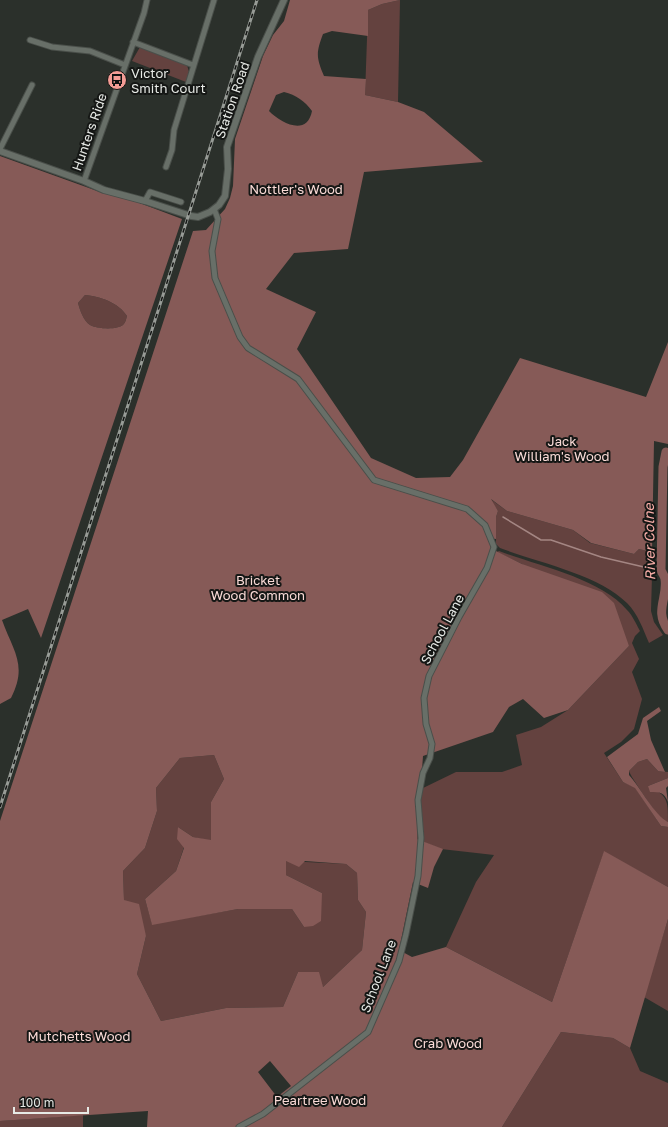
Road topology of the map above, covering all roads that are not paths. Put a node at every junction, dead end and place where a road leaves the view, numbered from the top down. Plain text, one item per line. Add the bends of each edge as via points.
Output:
1 (146, 0) edge
2 (214, 0) edge
3 (284, 0) edge
4 (30, 40) dead end
5 (133, 42) junction
6 (125, 65) junction
7 (193, 65) junction
8 (32, 85) dead end
9 (0, 150) edge
10 (166, 167) dead end
11 (84, 181) junction
12 (145, 201) junction
13 (181, 202) dead end
14 (214, 209) junction
15 (239, 1127) edge

1 - 5 street, Hunters Ride
2 - 7 street
3 - 14 street, Station Road via 258,57 236,119 227,147 225,196
4 - 6 street via 52,47 90,51
5 - 6 street, Hunters Ride
5 - 7 street
6 - 11 street, Hunters Ride
7 - 10 street via 172,136 172,150
8 - 9 street
9 - 11 street
11 - 12 street via 104,190
12 - 13 street via 150,192
12 - 14 street via 195,217 203,216
14 - 15 street, School Lane via 218,219 212,251 215,278 240,337 248,348 298,379 374,480 467,509 485,524 494,547 487,568 429,676 424,698 426,724 432,744 418,800 421,838 418,876 399,960 368,1032 263,1114

